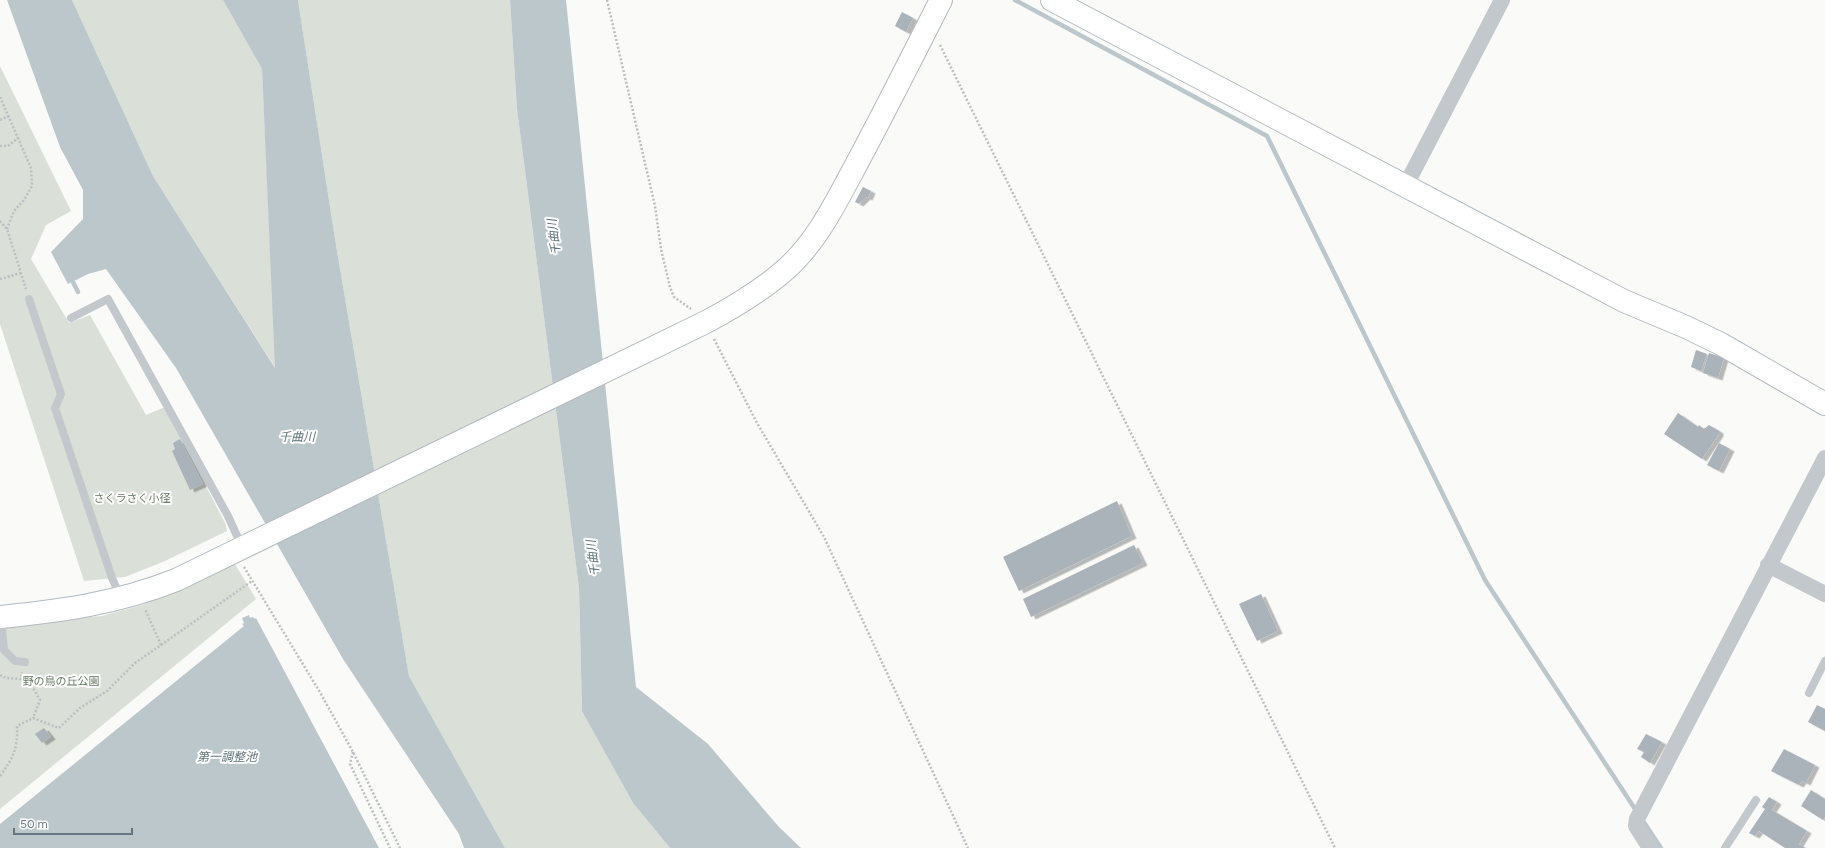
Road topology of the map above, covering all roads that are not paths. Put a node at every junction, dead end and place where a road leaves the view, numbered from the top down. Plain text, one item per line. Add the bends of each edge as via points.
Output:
1 (941, 0) edge
2 (1052, 0) edge
3 (1502, 0) edge
4 (1406, 185) junction
5 (30, 299) road end
6 (71, 318) dead end
7 (1825, 404) edge
8 (1825, 458) edge
9 (243, 548) junction
10 (1768, 565) junction
11 (1825, 594) edge
12 (122, 599) junction
13 (0, 617) edge
14 (1825, 661) edge
15 (25, 662) dead end
16 (1809, 693) dead end
17 (1756, 800) dead end
18 (1650, 848) edge
19 (1725, 848) edge

1 - 9 street via 828,217 814,238 785,270 765,286 697,325
2 - 4 street
3 - 4 street
4 - 7 street via 1624,301 1720,344
5 - 12 lane via 61,394 55,408 112,578
6 - 9 lane via 108,299 228,516
8 - 10 street
9 - 12 street via 176,580
10 - 11 street
10 - 18 street via 1639,815 1636,826
12 - 13 street
13 - 15 lane via 4,650 15,661
14 - 16 lane
17 - 19 lane

